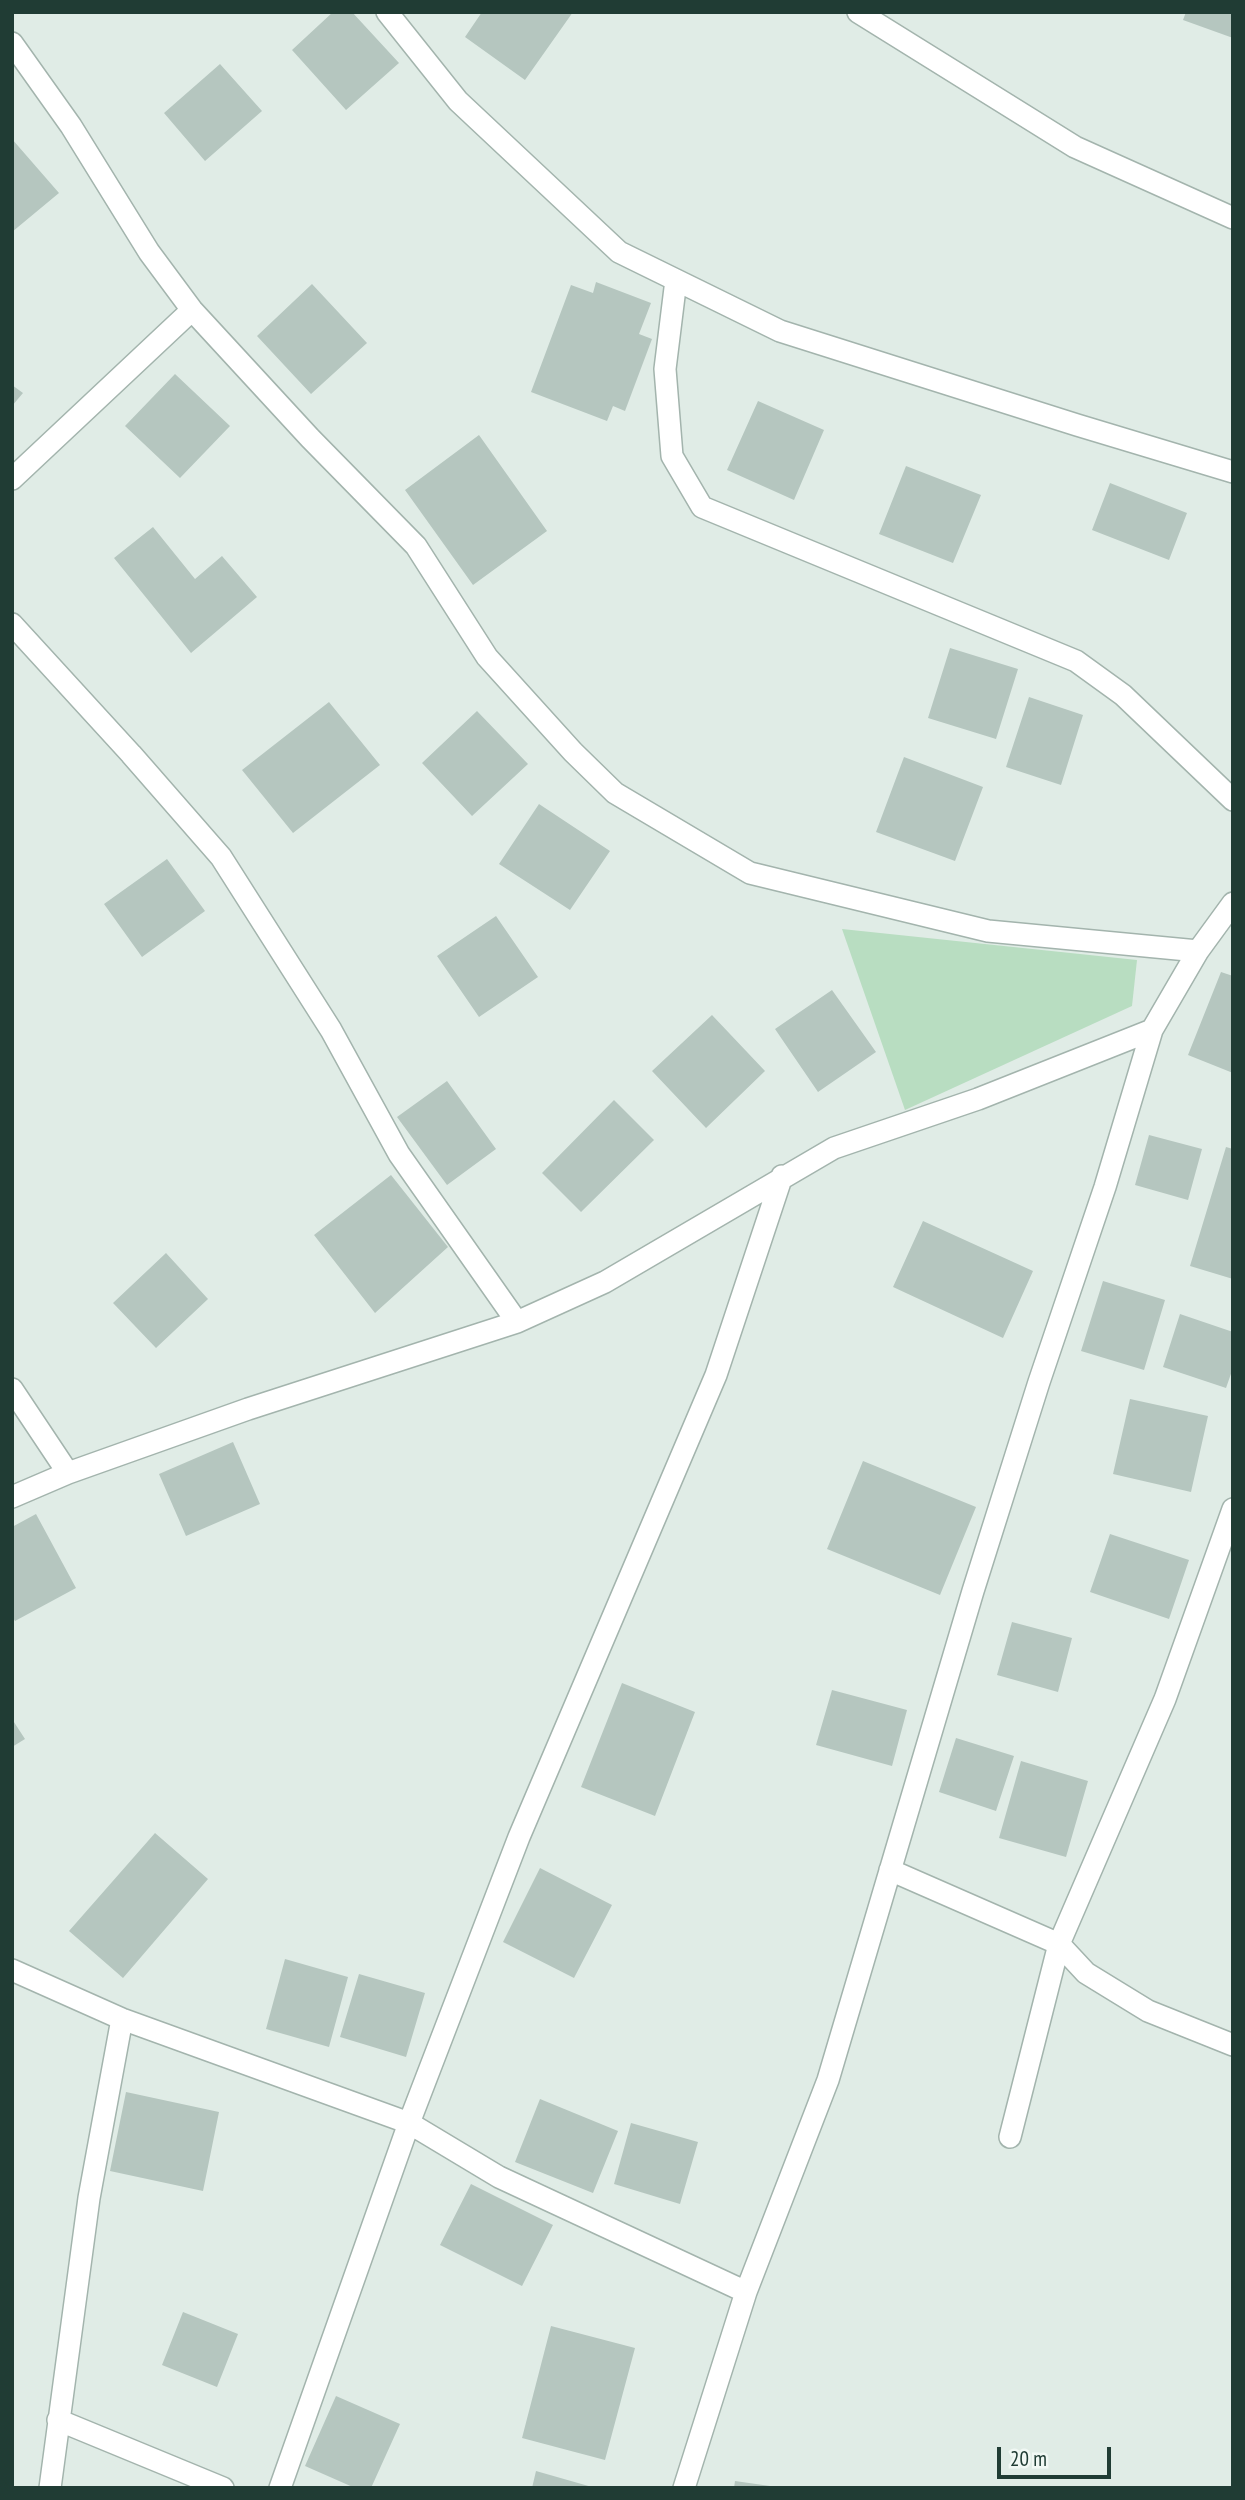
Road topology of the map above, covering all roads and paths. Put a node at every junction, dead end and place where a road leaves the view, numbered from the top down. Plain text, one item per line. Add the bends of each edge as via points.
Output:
1 (387, 12) edge
2 (858, 12) edge
3 (12, 43) edge
4 (1233, 218) edge
5 (677, 280) junction
6 (192, 310) junction
7 (1233, 472) edge
8 (12, 479) edge
9 (12, 624) edge
10 (1233, 800) edge
11 (1233, 903) edge
12 (1198, 951) junction
13 (1153, 1030) junction
14 (782, 1176) junction
15 (517, 1322) junction
16 (12, 1389) edge
17 (68, 1472) junction
18 (12, 1497) edge
19 (1233, 1509) edge
20 (890, 1870) junction
21 (1059, 1944) junction
22 (12, 1970) edge
23 (122, 2020) junction
24 (1233, 2045) edge
25 (409, 2123) junction
26 (1010, 2137) dead end
27 (746, 2291) junction
28 (58, 2420) junction
29 (50, 2488) edge
30 (223, 2488) edge
31 (280, 2488) edge
32 (684, 2488) edge

1 - 5 street via 458,101 619,252
2 - 4 street via 1075,147
3 - 6 street
5 - 7 street via 780,331
5 - 10 street via 665,369 672,456 702,507 1076,661 1123,695
6 - 8 street
6 - 12 street via 416,546 487,657 615,793 750,873 988,931
9 - 15 street via 221,857 331,1030 399,1154
11 - 12 street
12 - 13 street
13 - 14 street via 978,1099 834,1148
13 - 20 street via 977,1578
14 - 15 street via 604,1282
14 - 25 street via 716,1375 519,1837
15 - 17 street
16 - 17 street
17 - 18 street
19 - 21 street via 1165,1699
20 - 21 street
20 - 27 street via 828,2080
21 - 24 street via 1086,1973 1148,2011
21 - 26 street
22 - 23 street
23 - 25 street
23 - 28 street via 89,2198
25 - 27 street via 499,2177
25 - 31 street
27 - 32 street
28 - 29 street
28 - 30 street

